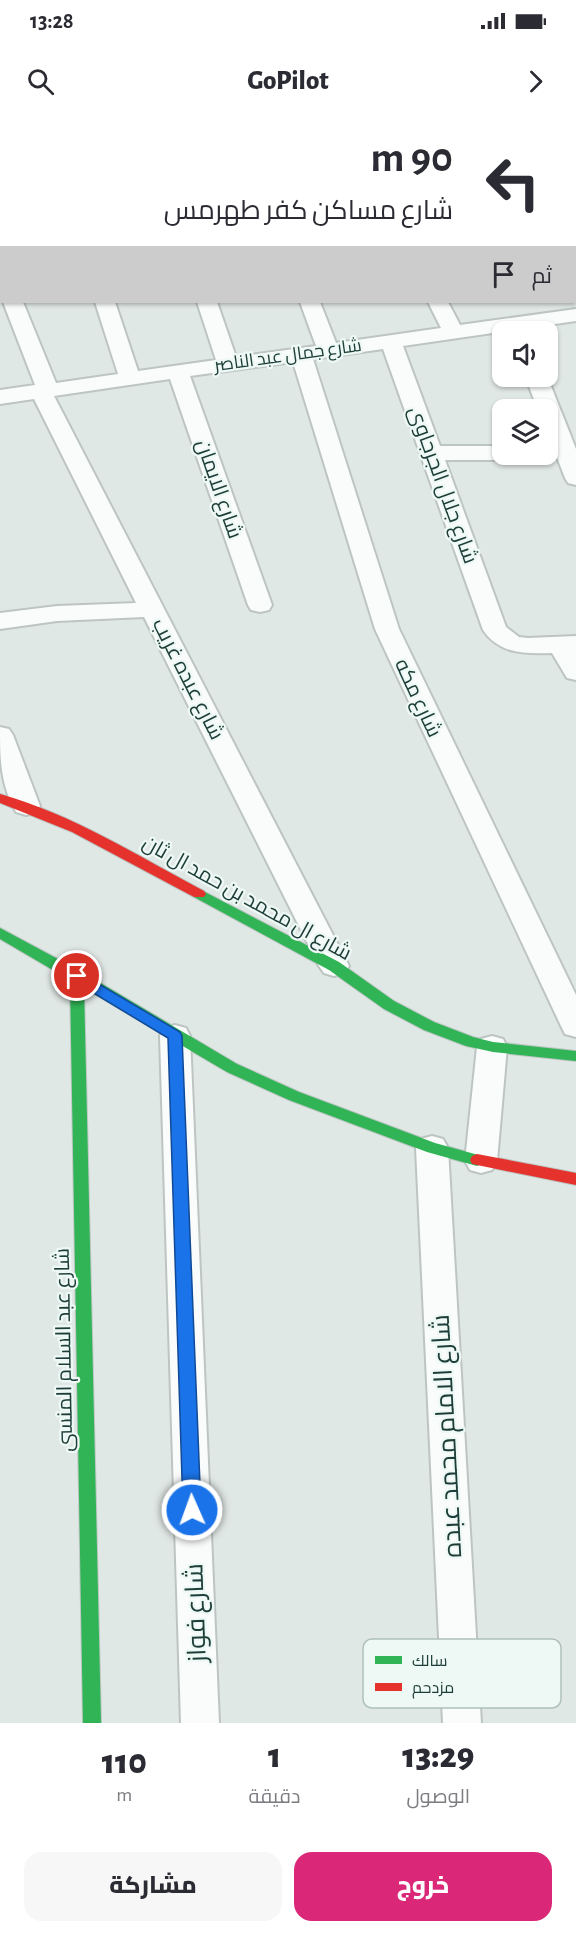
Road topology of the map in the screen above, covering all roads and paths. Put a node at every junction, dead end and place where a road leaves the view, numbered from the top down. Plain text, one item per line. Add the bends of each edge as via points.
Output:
1 (13, 303) edge
2 (105, 303) edge
3 (207, 303) edge
4 (310, 303) edge
5 (438, 303) edge
6 (566, 311) edge
7 (537, 321) edge
8 (492, 330) edge
9 (453, 332) junction
10 (391, 341) junction
11 (328, 350) junction
12 (302, 354) junction
13 (228, 364) junction
14 (178, 372) junction
15 (130, 378) junction
16 (540, 387) edge
17 (44, 391) junction
18 (0, 397) edge
19 (432, 453) junction
20 (492, 453) edge
21 (564, 453) edge
22 (576, 478) edge
23 (260, 605) dead end
24 (153, 610) junction
25 (0, 621) edge
26 (568, 645) edge
27 (576, 672) edge
28 (0, 735) edge
29 (0, 798) edge
30 (26, 806) junction
31 (0, 933) edge
32 (334, 966) junction
33 (77, 976) junction
34 (576, 1026) edge
35 (175, 1036) junction
36 (492, 1047) junction
37 (576, 1056) edge
38 (432, 1148) junction
39 (481, 1161) junction
40 (576, 1179) edge
41 (458, 1639) edge
42 (461, 1708) edge
43 (92, 1723) edge
44 (200, 1723) edge
45 (462, 1723) edge

1 - 17 street, شارع عبده غريب
2 - 15 street
3 - 13 street
4 - 11 street
5 - 9 street
6 - 7 street, شارع جمال عبد الناصر
8 - 9 street, شارع جمال عبد الناصر
9 - 10 street, شارع جمال عبد الناصر
10 - 11 street, شارع جمال عبد الناصر
10 - 19 street, شارع جلال الجرجاوى
11 - 12 street, شارع جمال عبد الناصر
12 - 13 street, شارع جمال عبد الناصر
12 - 34 street, شارع مكه via 387,629
13 - 14 street, شارع جمال عبد الناصر
14 - 15 street, شارع جمال عبد الناصر
14 - 23 street, شارع الايمان
15 - 17 street, شارع جمال عبد الناصر
16 - 21 street
17 - 18 street, شارع جمال عبد الناصر
17 - 24 street, شارع عبده غريب
19 - 20 street
19 - 26 street, شارع جلال الجرجاوى via 495,630 511,643
21 - 22 street
24 - 25 street via 89,610
24 - 32 street, شارع عبده غريب
26 - 27 street
28 - 30 street
29 - 30 street, شارع ال محمد بن حمد ال ثان
30 - 32 street, شارع ال محمد بن حمد ال ثان
31 - 33 street
32 - 36 street, شارع ال محمد بن حمد ال ثان via 374,996 435,1028
33 - 35 street
33 - 43 street, شارع عبد السلام المنسى
35 - 38 street via 294,1096
35 - 44 street, شارع فواز
36 - 37 street, شارع ال محمد بن حمد ال ثان
36 - 39 street
38 - 39 street
38 - 41 street, شارع الامام محمد عبده
39 - 40 street
42 - 45 street, شارع الامام محمد عبده

